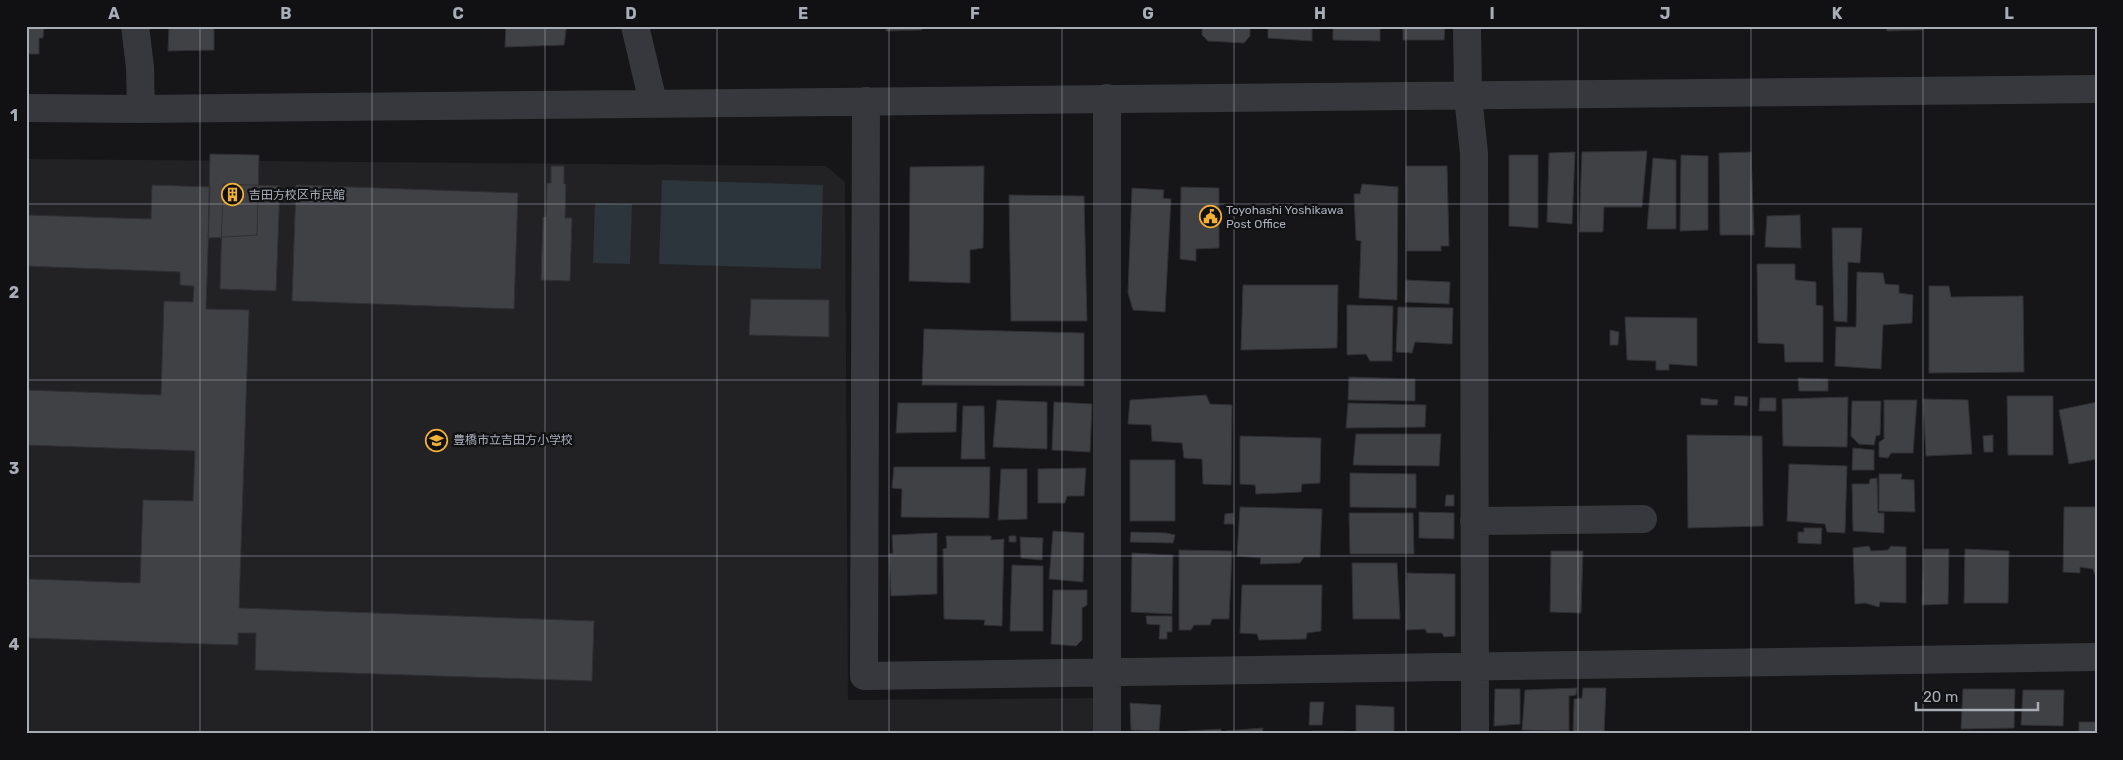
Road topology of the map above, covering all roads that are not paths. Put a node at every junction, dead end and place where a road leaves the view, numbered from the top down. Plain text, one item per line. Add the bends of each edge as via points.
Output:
1 (135, 26) edge
2 (635, 26) edge
3 (1467, 26) edge
4 (2097, 89) edge
5 (1468, 96) junction
6 (1106, 98) junction
7 (866, 101) junction
8 (653, 102) junction
9 (26, 108) edge
10 (141, 109) junction
11 (1643, 519) dead end
12 (1474, 521) junction
13 (2097, 657) edge
14 (1475, 666) junction
15 (1106, 672) junction
16 (1107, 734) edge
17 (1476, 734) edge

1 - 10 street
2 - 8 street
3 - 5 street
4 - 5 street
5 - 6 street
5 - 12 street via 1474,153
6 - 7 street
6 - 15 street
7 - 8 street
7 - 15 street via 864,676
8 - 10 street
9 - 10 street
11 - 12 street
12 - 14 street
13 - 14 street
14 - 15 street
14 - 17 street
15 - 16 street

